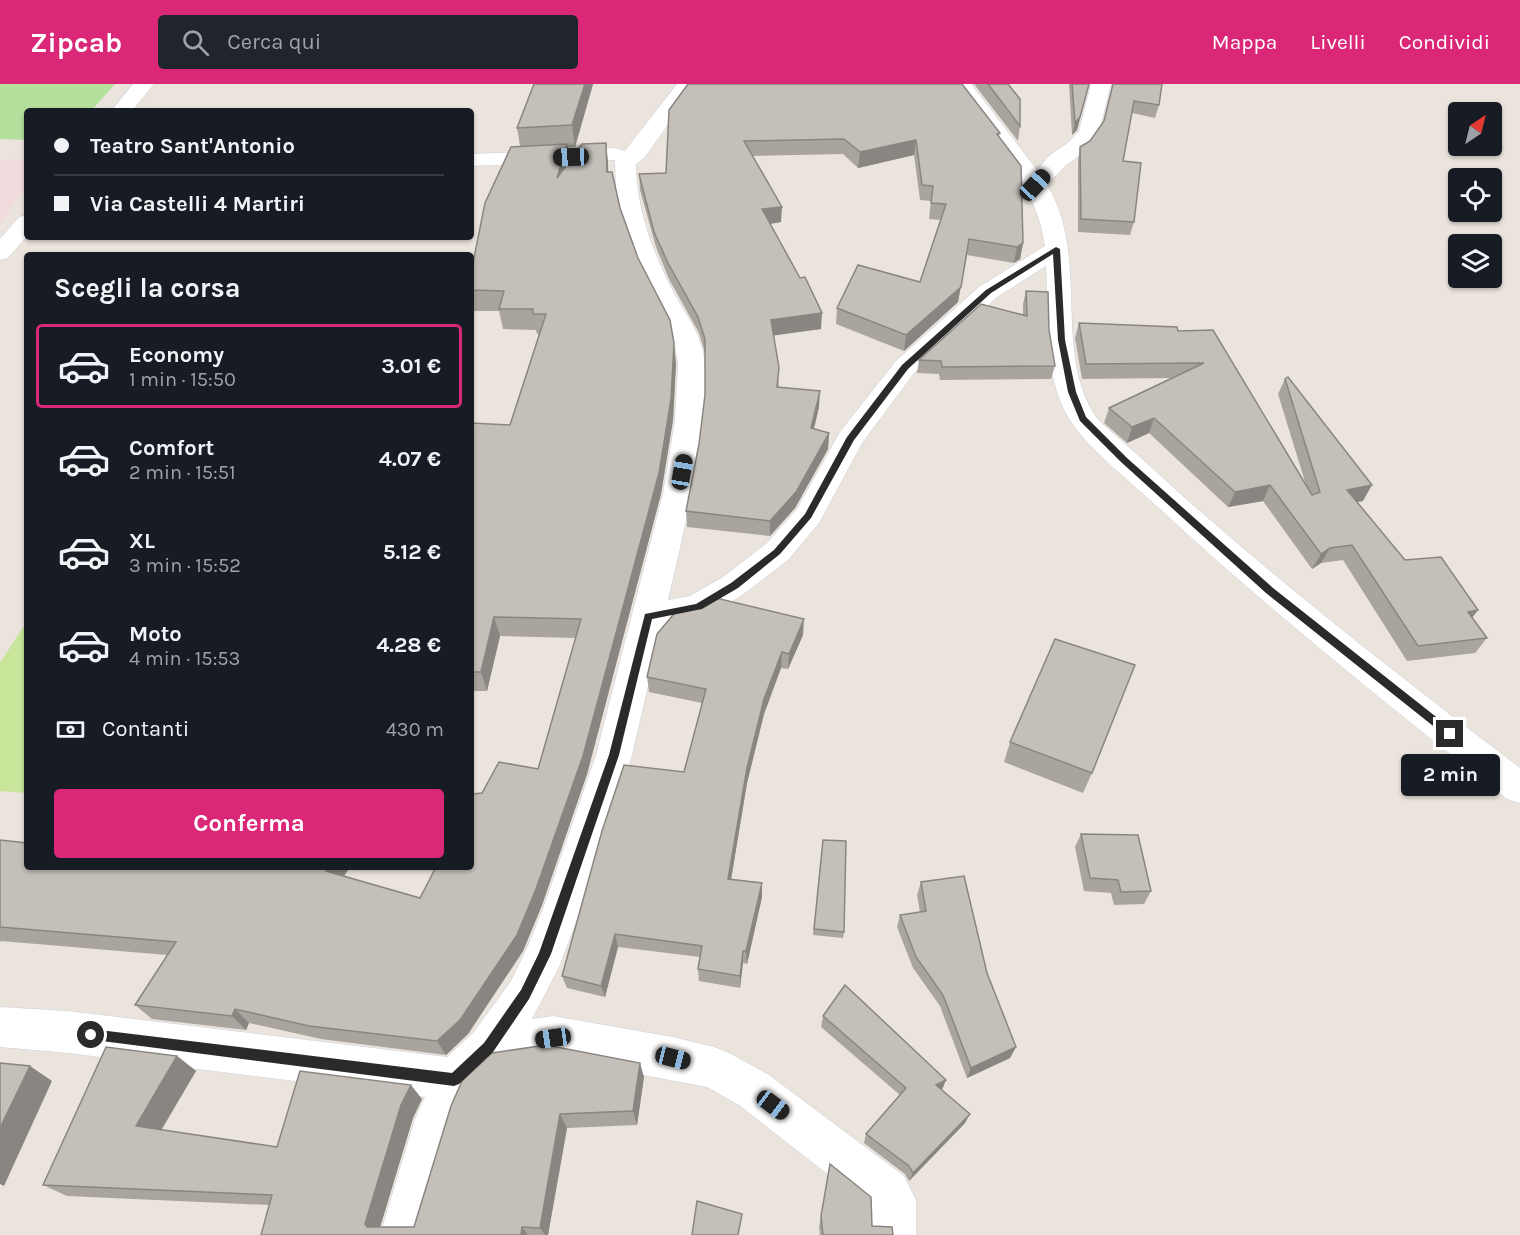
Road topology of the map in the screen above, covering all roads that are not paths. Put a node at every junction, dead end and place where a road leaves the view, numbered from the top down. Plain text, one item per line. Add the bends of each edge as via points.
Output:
1 (144, 84) edge
2 (687, 84) edge
3 (961, 84) edge
4 (1101, 84) edge
5 (124, 108) edge
6 (636, 153) junction
7 (474, 160) edge
8 (1035, 185) junction
9 (24, 226) edge
10 (1056, 249) junction
11 (0, 254) edge
12 (648, 616) junction
13 (1520, 788) edge
14 (0, 1027) edge
15 (489, 1047) junction
16 (454, 1079) junction
17 (403, 1235) edge
18 (893, 1235) edge

1 - 5 street
2 - 6 street
3 - 8 street
4 - 8 street via 1089,132
6 - 7 street
6 - 12 street via 625,162 623,176 646,255 689,349 691,382 686,451
8 - 10 street via 1047,206
9 - 11 street
10 - 12 street via 988,292 905,367 850,439 808,516 777,552 698,607
10 - 13 street via 1062,340 1072,392 1083,419 1269,590
12 - 15 street via 614,755 563,906 525,994
14 - 16 street
15 - 16 street
15 - 18 street via 553,1038 714,1068 754,1090 888,1192 893,1200
16 - 17 street via 437,1119

